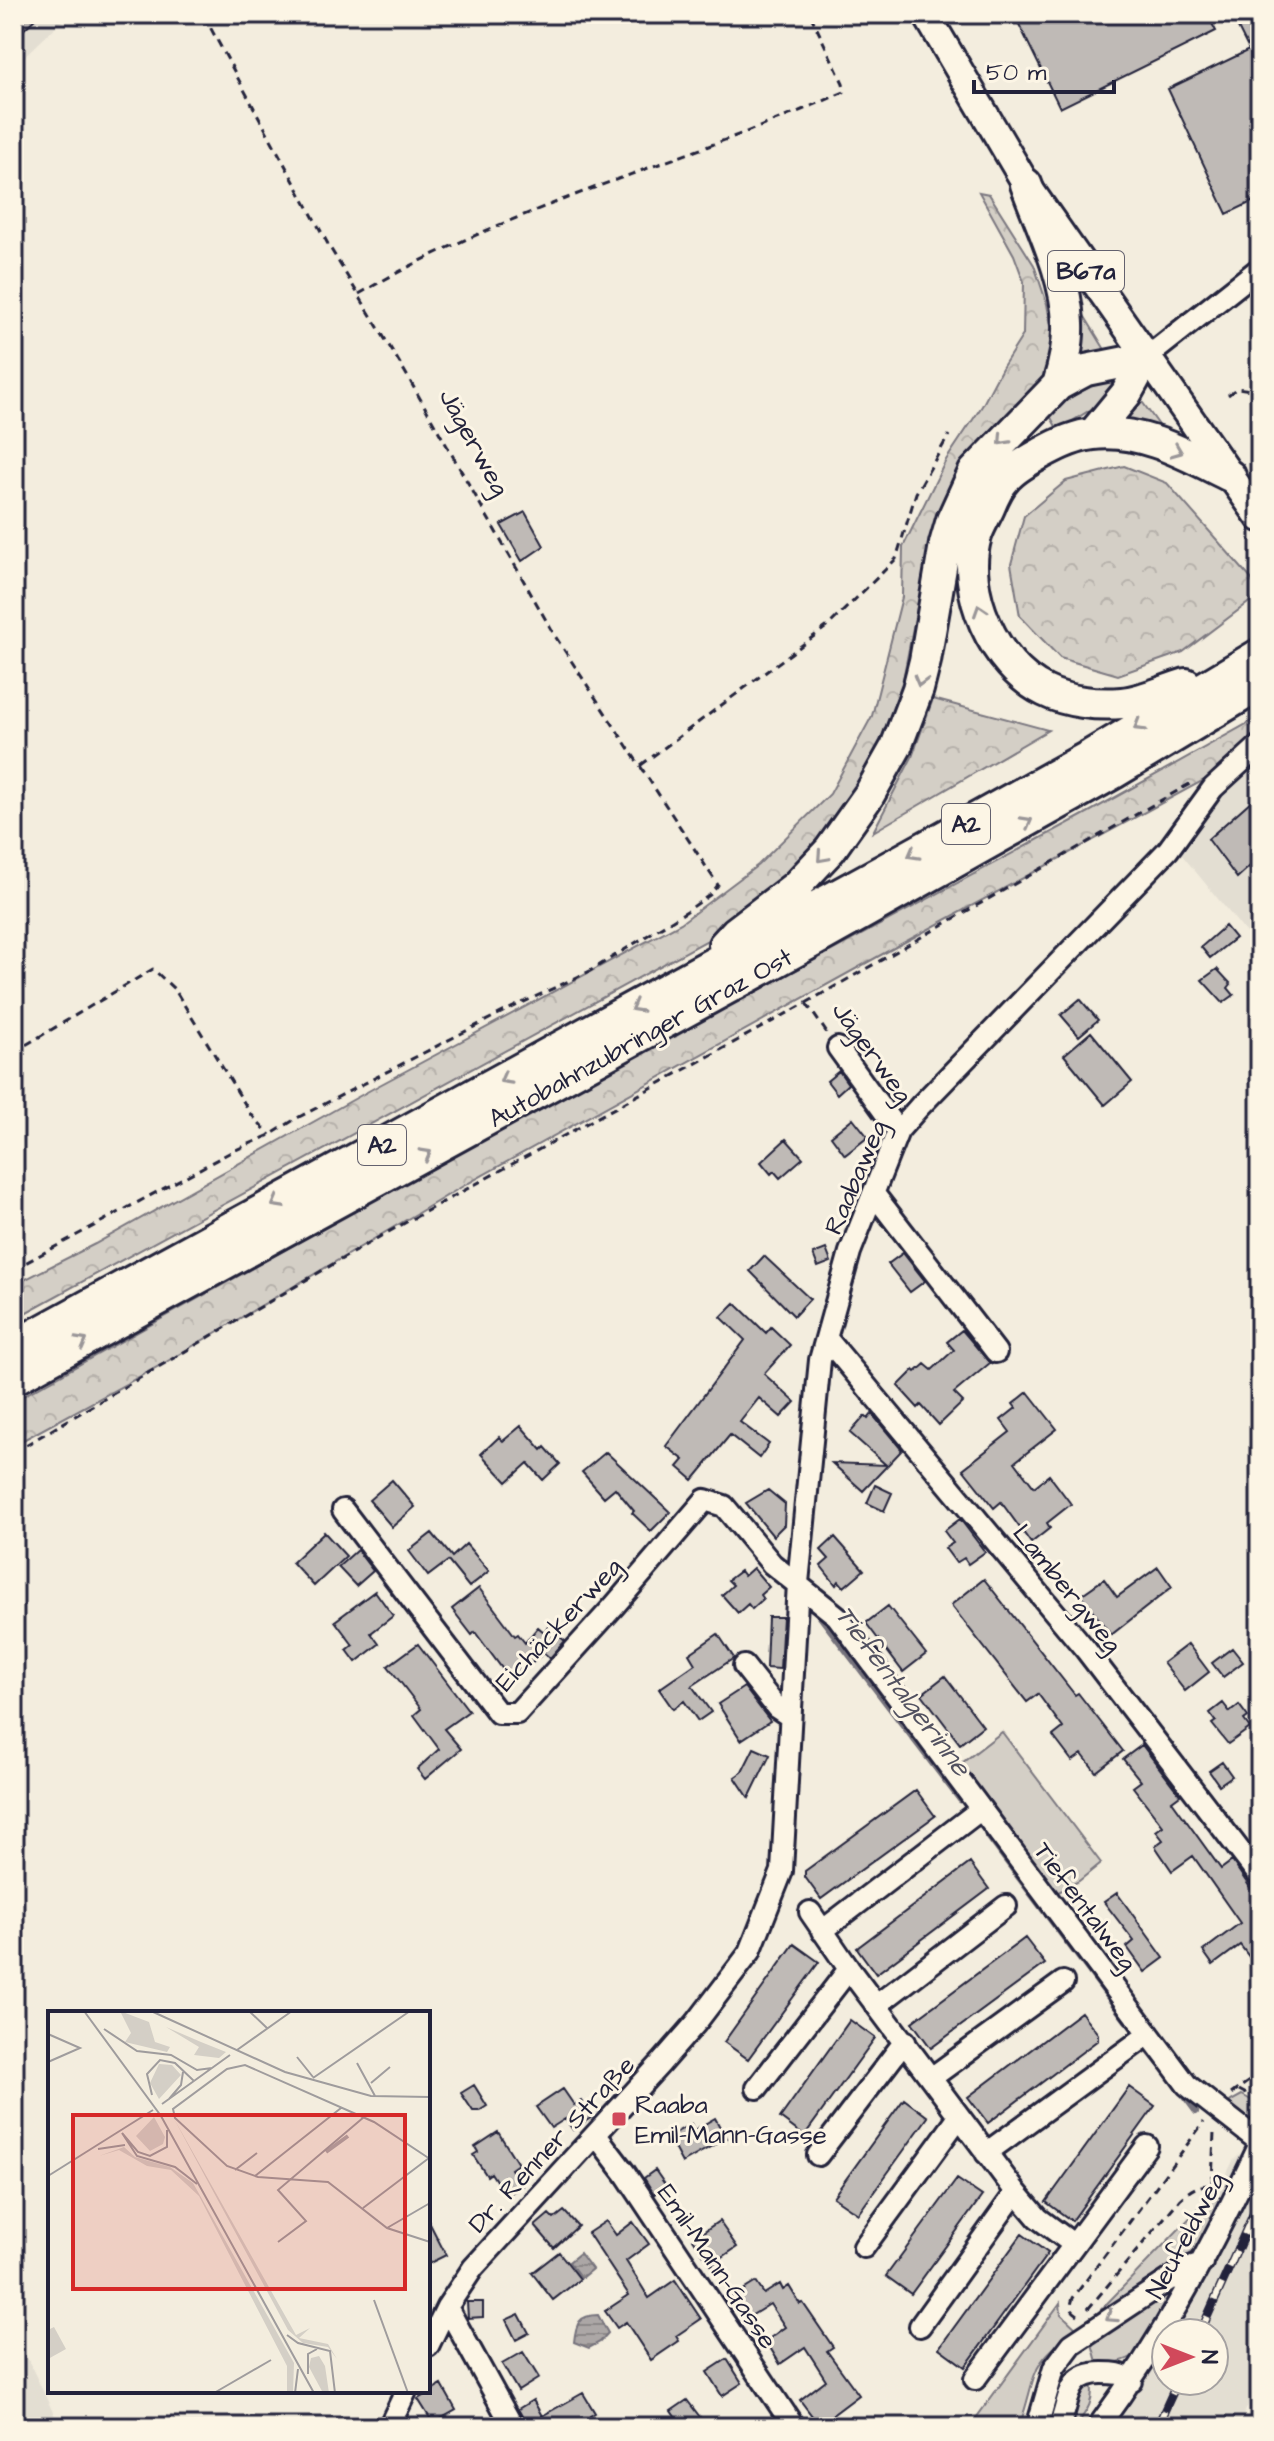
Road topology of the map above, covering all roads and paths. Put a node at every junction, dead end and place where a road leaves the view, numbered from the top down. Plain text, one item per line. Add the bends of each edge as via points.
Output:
1 (203, 14) edge
2 (810, 14) edge
3 (926, 14) edge
4 (1026, 184) junction
5 (1260, 268) edge
6 (359, 294) junction
7 (1146, 358) junction
8 (1058, 385) junction
9 (1228, 395) dead end
10 (1260, 403) edge
11 (1093, 434) junction
12 (949, 435) dead end
13 (1230, 476) junction
14 (1260, 518) edge
15 (1260, 654) edge
16 (1230, 671) junction
17 (1260, 685) edge
18 (1260, 745) edge
19 (640, 766) junction
20 (1219, 782) junction
21 (699, 973) junction
22 (806, 1003) junction
23 (838, 1048) joint
24 (14, 1052) edge
25 (898, 1131) junction
26 (270, 1135) junction
27 (874, 1194) junction
28 (14, 1269) edge
29 (827, 1339) junction
30 (14, 1346) edge
31 (996, 1352) dead end
32 (14, 1379) edge
33 (14, 1452) edge
34 (343, 1510) dead end
35 (798, 1583) junction
36 (744, 1666) dead end
37 (789, 1716) junction
38 (980, 1810) junction
39 (1260, 1877) edge
40 (1006, 1906) dead end
41 (810, 1912) dead end
42 (822, 1931) junction
43 (849, 1969) junction
44 (1063, 1982) dead end
45 (877, 2005) junction
46 (696, 2023) joint
47 (1149, 2034) junction
48 (905, 2041) junction
49 (1260, 2073) edge
50 (931, 2078) junction
51 (757, 2088) dead end
52 (1239, 2090) junction
53 (1260, 2101) edge
54 (1215, 2107) junction
55 (959, 2117) junction
56 (596, 2135) junction
57 (1260, 2143) edge
58 (1147, 2146) dead end
59 (986, 2153) junction
60 (1214, 2154) dead end
61 (818, 2155) dead end
62 (1016, 2192) junction
63 (1073, 2244) junction
64 (864, 2247) dead end
65 (1202, 2263) junction
66 (447, 2307) junction
67 (920, 2326) dead end
68 (430, 2342) edge
69 (975, 2379) dead end
70 (1132, 2381) junction
71 (405, 2393) edge
72 (389, 2427) edge
73 (513, 2427) edge
74 (794, 2427) edge
75 (1037, 2427) edge
76 (1059, 2427) edge
77 (1098, 2427) edge

1 - 6 path, Jägerweg
2 - 6 path via 844,92 505,222
3 - 4 main road, B67a
4 - 7 main road, B67a
4 - 8 highway via 1064,291 1068,324
5 - 7 street
6 - 19 path, Jägerweg via 555,636
7 - 8 highway via 1086,370
7 - 11 highway via 1126,394
7 - 13 main road, B67a
8 -> 21 highway via 974,472 945,544 918,689 896,747 869,795 830,850 795,887 736,932
9 - 10 path via 1237,388 1251,390
11 -> 13 highway via 1147,440
16 -> 11 highway via 1124,703 1083,702 1044,691 1015,669 991,638 977,603 973,566 976,536 993,499 1007,476 1036,456
12 - 19 path via 916,493 896,559 829,625
13 - 14 main road, B67a
15 - 16 highway, Autobahnzubringer Graz Ost / A2
16 -> 21 highway, Autobahnzubringer Graz Ost / A2 via 1091,755
32 -> 17 highway, Autobahnzubringer Graz Ost / A2 via 826,935
18 - 20 street, Raabaweg
19 - 26 path, Jägerweg via 718,885 711,894 590,971
20 - 22 path via 1199,779
20 - 25 street, Raabaweg via 1168,850
21 -> 30 highway, Autobahnzubringer Graz Ost / A2
22 - 23 path, Jägerweg
22 - 33 path via 381,1236
23 - 25 street, Jägerweg
24 - 26 path via 153,969 175,990 251,1114
25 - 27 street, Raabaweg
26 - 28 path
27 - 29 street, Raabaweg via 850,1252
27 - 31 street
29 - 35 street, Raabaweg via 820,1360
29 - 39 street, Lambergweg via 1086,1650
34 - 35 street, Eichäckerweg via 498,1713 517,1713 705,1500 724,1506 772,1564
35 - 37 street, Raabaweg
35 - 38 street, Tiefentalweg via 837,1616
36 - 37 street
37 - 46 street, Raabaweg via 782,1871 750,1952
38 - 42 street
38 - 47 street, Tiefentalweg
40 - 45 street
41 - 42 street
42 - 43 street
43 - 45 street
43 - 51 street
44 - 50 street
45 - 48 street
46 - 56 street, Dr. Renner Straße
47 - 54 street, Tiefentalweg via 1187,2085
47 - 59 street
48 - 50 street
48 - 61 street
49 - 52 path
50 - 55 street
52 - 53 path
52 - 54 path
54 - 57 street, Tiefentalweg
54 - 60 path via 1073,2298 1072,2311 1081,2318 1180,2199 1189,2190 1212,2184
55 - 59 street
55 - 64 street
56 - 66 street, Dr. Renner Straße via 473,2268
56 - 74 street, Emil-Mann-Gasse
57 - 65 street, Neufeldweg
58 - 63 street
59 - 62 street
62 - 63 street via 1038,2218
62 - 67 street
63 - 69 street
65 - 70 street, Neufeldweg
65 -> 75 street via 1072,2344 1054,2368
66 - 68 street, Dr. Renner Straße
66 - 73 street
70 - 76 street via 1110,2373 1079,2378 1071,2387
70 - 77 street, Neufeldweg
71 - 72 street

